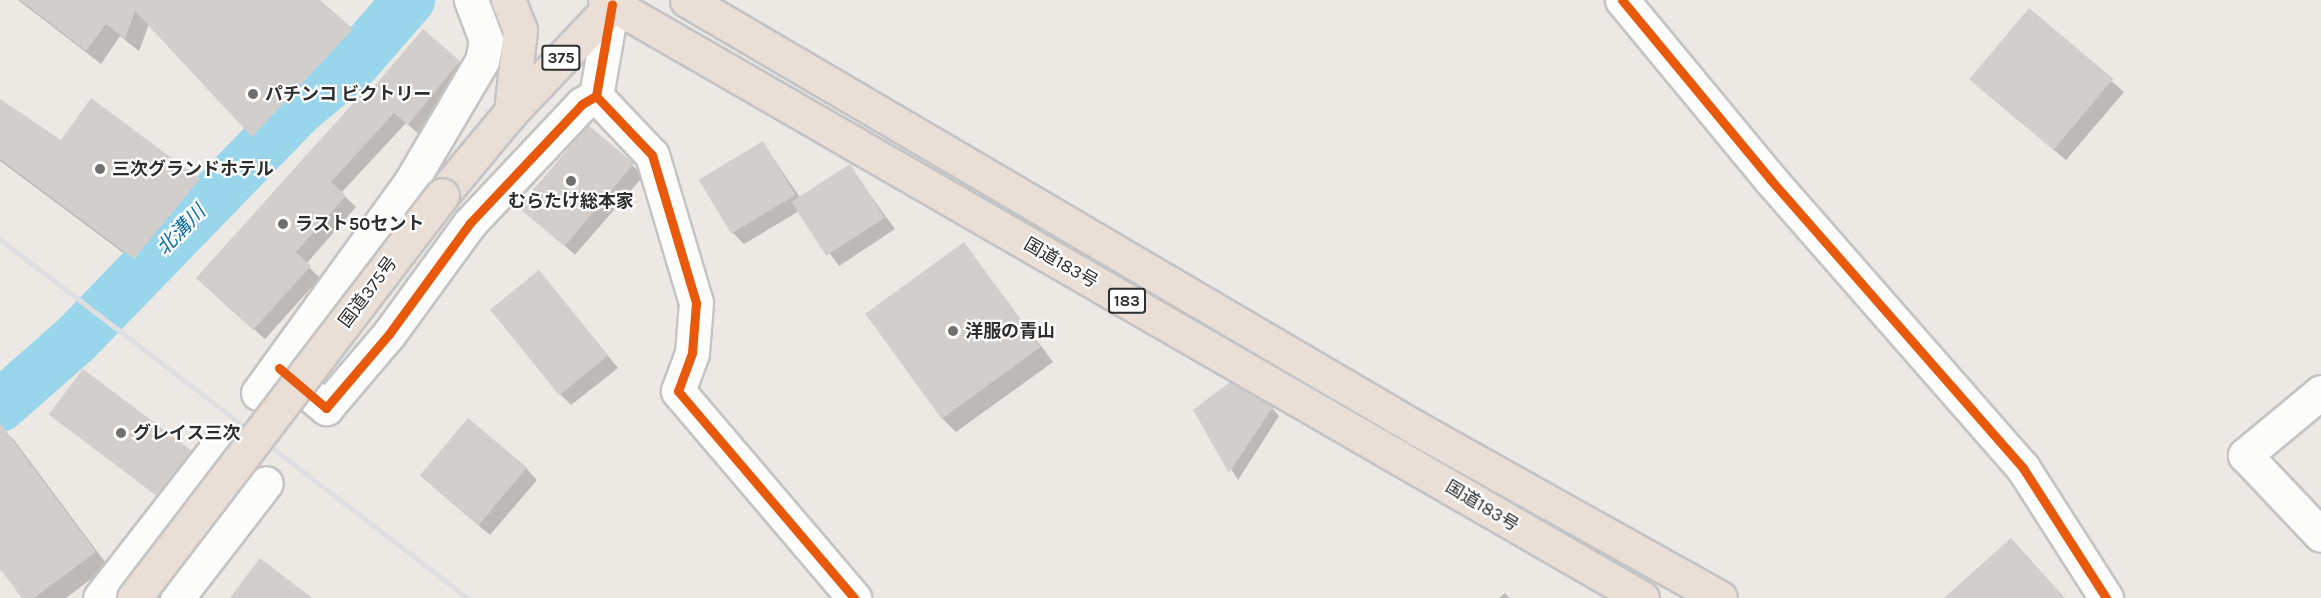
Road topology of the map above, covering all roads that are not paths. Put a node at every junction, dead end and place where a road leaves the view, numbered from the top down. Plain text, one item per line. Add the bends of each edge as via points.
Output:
1 (471, 0) edge
2 (508, 0) edge
3 (687, 0) edge
4 (1622, 0) edge
5 (611, 1) edge
6 (596, 96) junction
7 (511, 112) junction
8 (279, 368) junction
9 (2321, 392) edge
10 (258, 393) dead end
11 (219, 446) dead end
12 (266, 483) dead end
13 (2321, 535) edge
14 (100, 598) edge
15 (134, 598) edge
16 (177, 598) edge
17 (854, 598) edge
18 (1642, 598) edge
19 (1720, 598) edge
20 (2106, 598) edge

1 - 8 street via 486,40 482,61 410,183
2 - 7 highway via 520,30
3 - 19 highway, 国道183号 / 183 via 1416,428
4 - 20 street via 1770,179 2023,468
5 - 6 street
5 - 7 highway, 国道375号 / 375
5 - 18 highway, 国道183号 / 183
6 - 8 street via 582,104 470,224 389,334 326,408
6 - 17 street via 651,155 696,303 692,353 678,391
7 - 15 highway, 国道375号 / 375, bridge via 442,195
8 - 10 street
9 - 13 street via 2246,455
11 - 14 street
12 - 16 street

